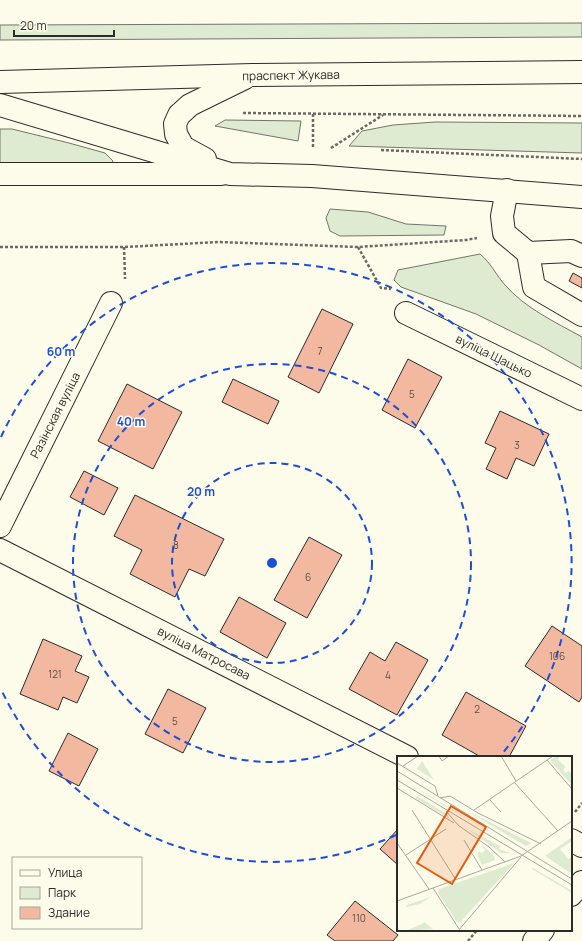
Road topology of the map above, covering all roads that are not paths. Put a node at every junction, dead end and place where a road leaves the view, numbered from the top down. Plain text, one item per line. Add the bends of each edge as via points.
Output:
1 (582, 72) edge
2 (252, 75) junction
3 (0, 82) edge
4 (0, 105) edge
5 (0, 174) edge
6 (230, 174) junction
7 (507, 190) junction
8 (582, 197) edge
9 (528, 252) junction
10 (582, 256) edge
11 (111, 303) dead end
12 (406, 313) dead end
13 (582, 314) edge
14 (582, 399) edge
15 (0, 526) edge
16 (0, 550) edge
17 (405, 756) edge
18 (572, 841) edge
19 (582, 846) edge
20 (582, 882) edge
21 (572, 894) edge
22 (542, 931) edge
23 (534, 941) edge

1 - 2 main road, праспект Жукава
2 - 3 main road, праспект Жукава
2 - 6 main road via 190,105 179,115 175,124 176,134 183,146
4 - 6 main road
5 - 6 main road
6 - 7 main road via 312,176
7 - 8 main road
7 - 9 main road via 502,216 504,233
9 - 10 main road via 571,251
9 - 13 main road via 534,287
11 - 15 main road, Разінская вуліца
12 - 14 main road, вуліца Шацько
16 - 17 main road, вуліца Матросава
18 - 19 main road
20 - 21 main road
22 - 23 main road

